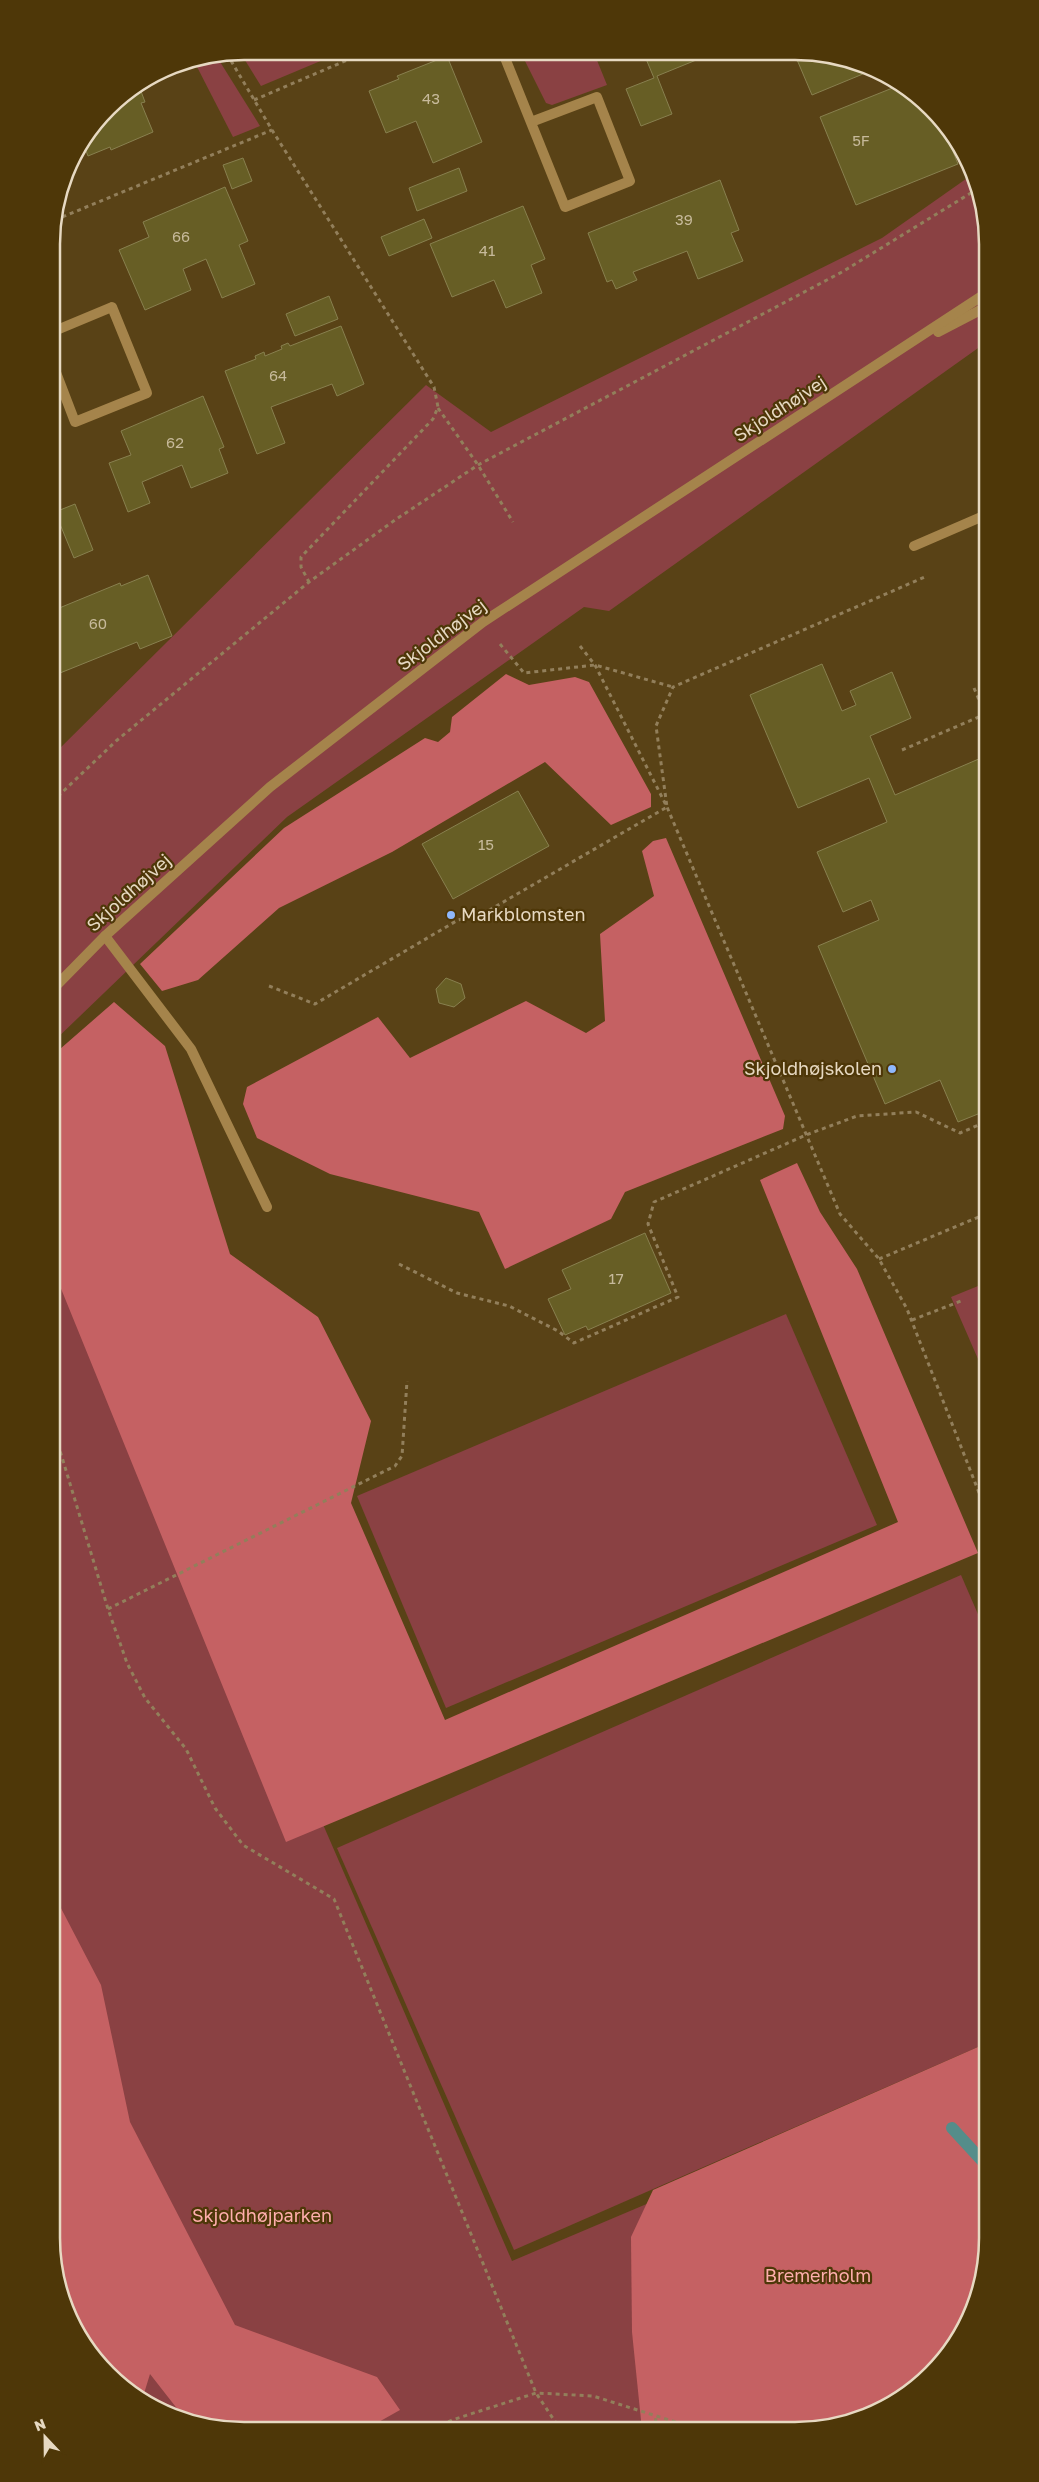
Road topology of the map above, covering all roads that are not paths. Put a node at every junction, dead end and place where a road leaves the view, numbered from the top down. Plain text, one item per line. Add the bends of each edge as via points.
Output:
1 (506, 60) edge
2 (531, 122) junction
3 (979, 298) edge
4 (979, 311) edge
5 (60, 329) edge
6 (891, 356) junction
7 (60, 383) edge
8 (979, 518) edge
9 (914, 546) dead end
10 (105, 936) junction
11 (60, 982) edge
12 (267, 1207) dead end

1 - 2 street
2 - 2 street via 565,207 630,181 596,97
3 - 6 street, Skjoldhøjvej
4 - 6 street, Skjoldhøjvej
5 - 7 street via 112,308 147,393 75,422
6 - 10 street, Skjoldhøjvej via 483,622 270,788
8 - 9 street
10 - 11 street, Skjoldhøjvej
10 - 12 street via 191,1049

